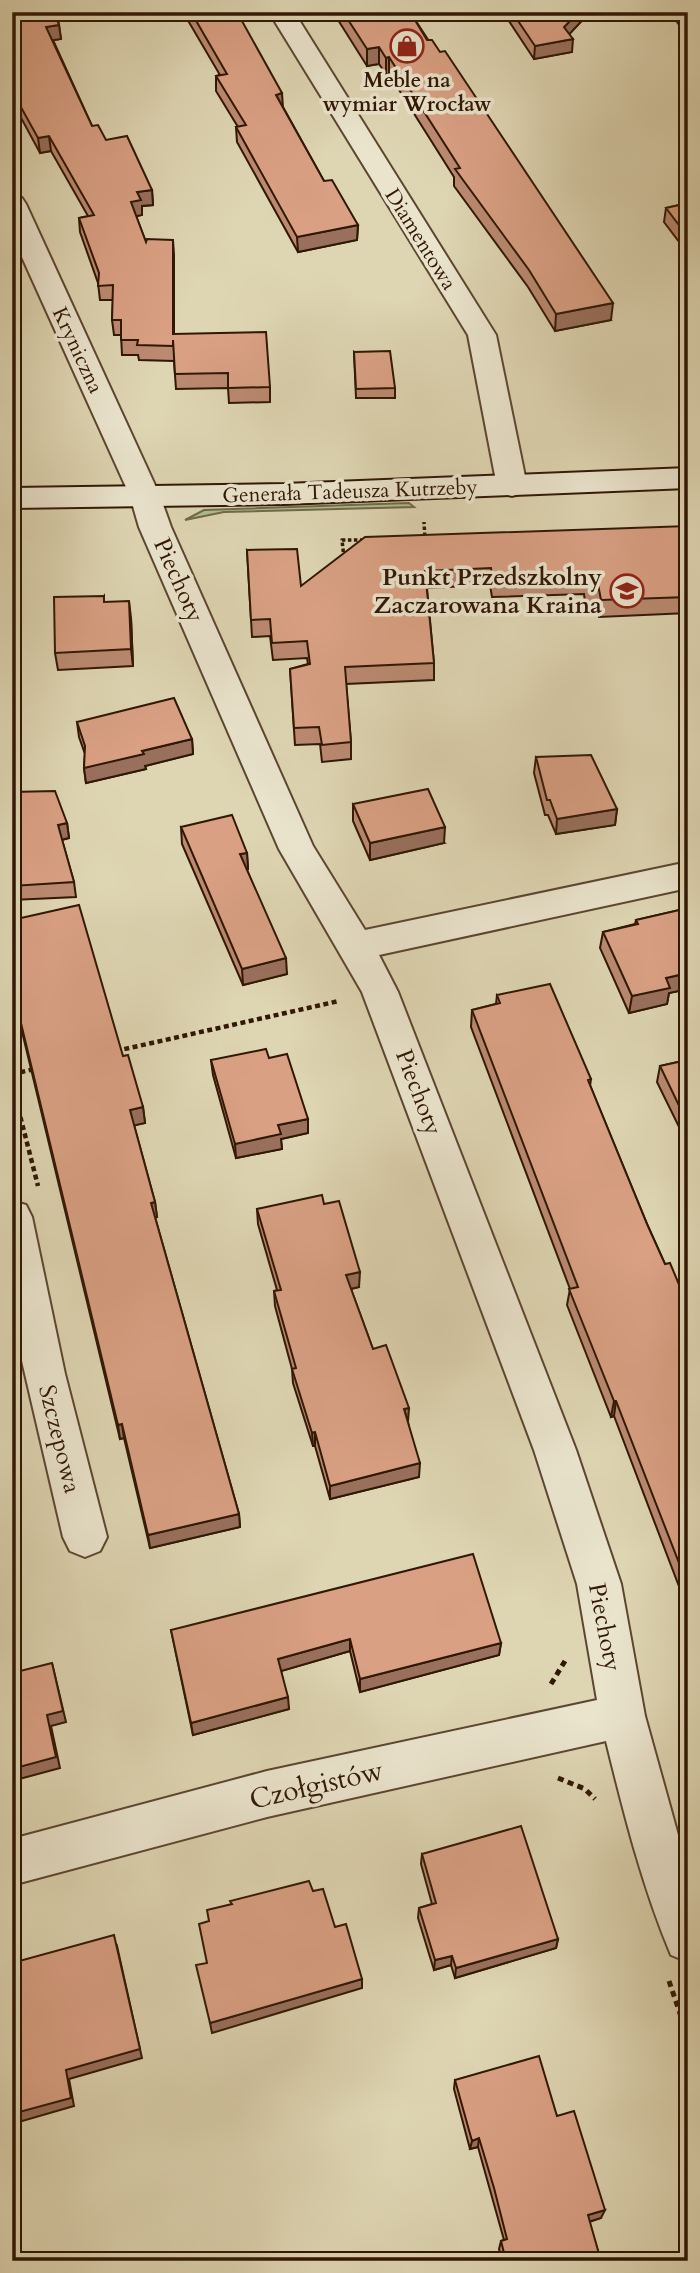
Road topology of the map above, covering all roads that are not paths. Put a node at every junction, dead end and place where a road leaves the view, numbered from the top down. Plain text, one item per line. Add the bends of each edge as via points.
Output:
1 (281, 12) edge
2 (12, 204) edge
3 (19, 237) edge
4 (688, 478) edge
5 (512, 486) junction
6 (145, 496) junction
7 (12, 498) edge
8 (688, 875) edge
9 (356, 946) junction
10 (12, 1217) edge
11 (28, 1378) edge
12 (85, 1537) dead end
13 (622, 1716) junction
14 (12, 1862) edge
15 (688, 1938) edge

1 - 5 street, Diamentowa via 482,335
2 - 3 street, Kryniczna
3 - 6 street, Kryniczna
4 - 5 street, Generała Tadeusza Kutrzeby
5 - 6 street, Generała Tadeusza Kutrzeby
6 - 7 street, Generała Tadeusza Kutrzeby
6 - 9 street, Piechoty via 296,849
8 - 9 street
9 - 13 street, Piechoty via 380,992 555,1450 599,1584
10 - 11 street, Szczepowa
11 - 12 street, Szczepowa
13 - 14 street, Czołgistów via 267,1794
13 - 15 street, Piechoty via 657,1851

